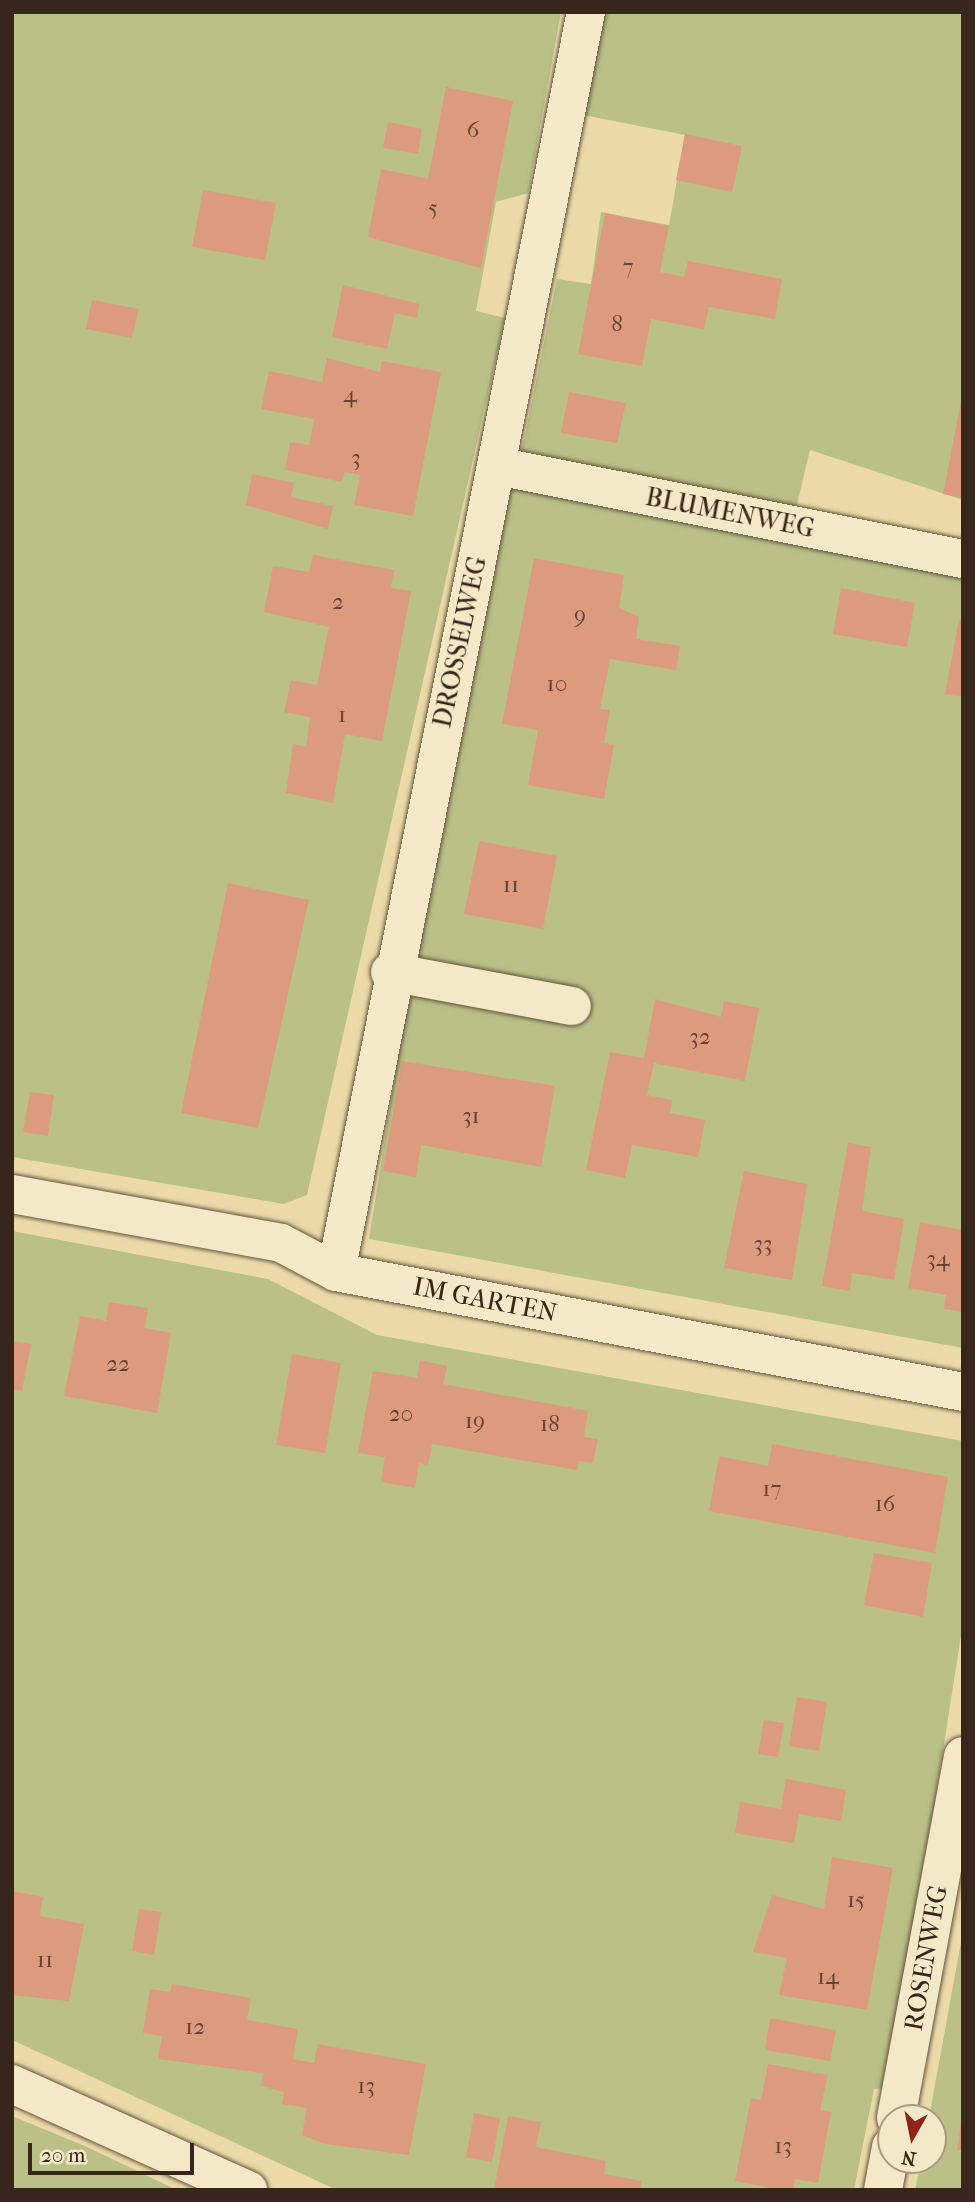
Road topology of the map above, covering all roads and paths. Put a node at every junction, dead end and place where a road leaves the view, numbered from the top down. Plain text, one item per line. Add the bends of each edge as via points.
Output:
1 (586, 12) edge
2 (497, 466) junction
3 (963, 559) edge
4 (390, 972) junction
5 (572, 1006) dead end
6 (12, 1194) edge
7 (336, 1272) junction
8 (963, 1392) edge
9 (963, 1756) edge
10 (12, 2084) edge
11 (899, 2104) edge
12 (248, 2190) edge

1 - 2 street, DROSSELWEG
2 - 3 street, BLUMENWEG
2 - 4 street, DROSSELWEG
4 - 5 street
4 - 7 street, DROSSELWEG
6 - 7 street, IM GARTEN via 281,1243
7 - 8 street, IM GARTEN
9 - 11 street, ROSENWEG
10 - 12 street

